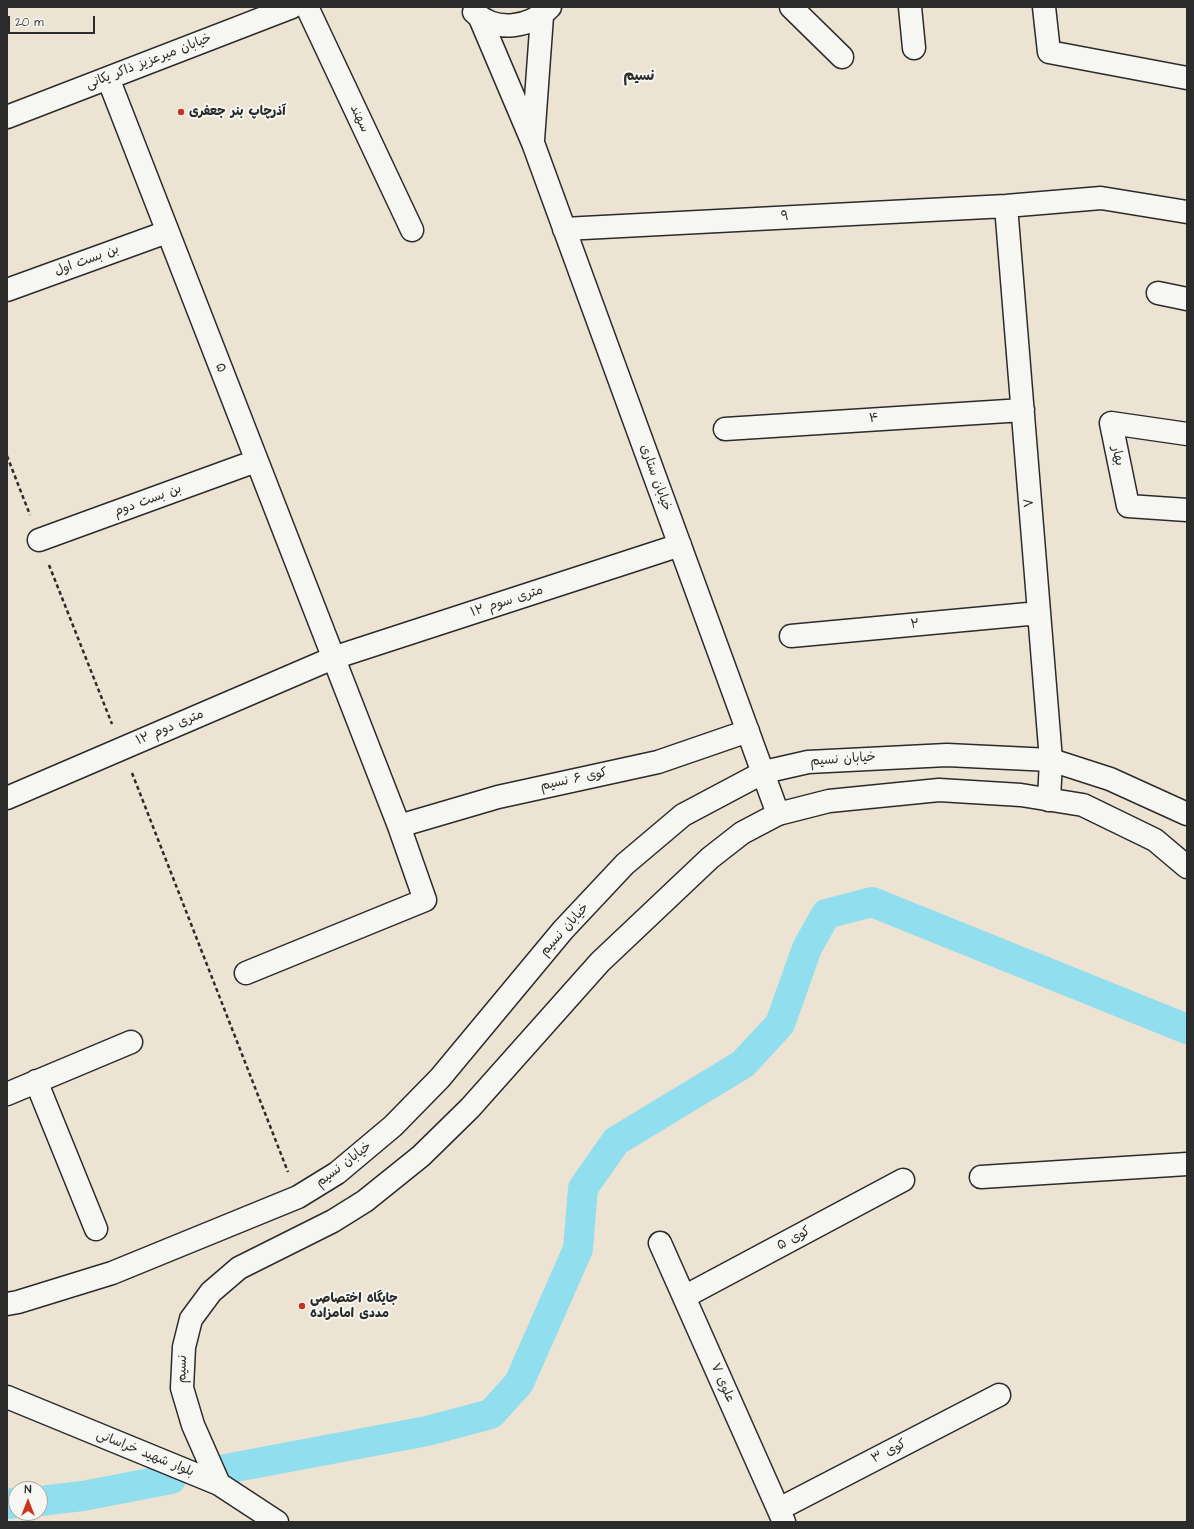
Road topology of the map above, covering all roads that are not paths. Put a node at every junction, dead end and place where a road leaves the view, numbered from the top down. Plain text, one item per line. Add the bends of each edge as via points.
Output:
1 (292, 7) edge
2 (306, 7) edge
3 (792, 7) edge
4 (910, 7) edge
5 (1044, 7) edge
6 (546, 11) edge
7 (474, 12) edge
8 (914, 48) dead end
9 (842, 57) dead end
10 (108, 78) junction
11 (1187, 78) edge
12 (7, 118) edge
13 (533, 143) junction
14 (1006, 206) junction
15 (1187, 212) edge
16 (564, 229) junction
17 (412, 230) dead end
18 (167, 232) junction
19 (7, 290) edge
20 (1158, 293) dead end
21 (1187, 299) edge
22 (1022, 410) junction
23 (725, 429) dead end
24 (1187, 434) edge
25 (256, 461) junction
26 (1187, 510) edge
27 (40, 540) road end
28 (680, 545) junction
29 (1039, 613) junction
30 (791, 636) dead end
31 (333, 658) junction
32 (748, 731) junction
33 (1051, 760) junction
34 (764, 772) junction
35 (7, 798) edge
36 (1049, 800) junction
37 (778, 814) junction
38 (1187, 814) edge
39 (399, 826) junction
40 (1187, 867) edge
41 (246, 974) dead end
42 (131, 1042) dead end
43 (36, 1081) junction
44 (7, 1094) edge
45 (1187, 1164) edge
46 (981, 1177) dead end
47 (903, 1180) dead end
48 (96, 1229) dead end
49 (660, 1243) dead end
50 (684, 1297) junction
51 (7, 1304) edge
52 (999, 1395) dead end
53 (7, 1397) edge
54 (219, 1484) junction
55 (782, 1515) edge
56 (277, 1522) edge

1 - 10 street, خیابان میرعزیز ذاکر یکانی
2 - 17 street, سهند
3 - 9 street
4 - 8 street
5 - 11 street via 1049,52
6 - 7 street via 527,23 511,26 495,24
6 - 13 street
7 - 13 street, خیابان ستاری
10 - 12 street, خیابان میرعزیز ذاکر یکانی
10 - 18 street, ۵
13 - 16 street, خیابان ستاری
14 - 15 street, ۹ via 1101,198
14 - 16 street, ۹
14 - 22 street, ۷
16 - 28 street, خیابان ستاری
18 - 19 street, بن بست اول
18 - 25 street, ۵
20 - 21 street
22 - 23 street, ۴
22 - 29 street, ۷
24 - 26 street, بهار via 1111,423 1128,506
25 - 27 street, بن بست دوم
25 - 31 street, ۵
28 - 31 street, ۱۲ متری سوم
28 - 32 street, خیابان ستاری
29 - 30 street, ۲
29 - 33 street, ۷
31 - 35 street, ۱۲ متری دوم
31 - 39 street, ۵
32 - 34 street, خیابان ستاری
32 - 39 street, کوی ۶ نسیم via 658,762 498,797
33 - 34 street, خیابان نسیم via 947,754 808,762
33 - 36 street, ۷
33 - 38 street, خیابان نسیم via 1110,779
34 - 37 street, خیابان ستاری
34 - 51 street, خیابان نسیم via 683,815 625,864 563,930 440,1078 399,1121 337,1173 298,1197 112,1273
36 - 37 street via 1021,795 939,790 829,801
36 - 40 street via 1082,805 1155,840
37 - 54 street, نسیم via 742,833 710,858 600,962 470,1108 421,1156 365,1201 333,1221 239,1268 212,1292 192,1319 184,1347 182,1388 193,1425
39 - 41 street, ۵ via 425,900
42 - 43 street
43 - 44 street
43 - 48 street
45 - 46 street
47 - 50 street, کوی ۵
49 - 50 street, علوی ۷
50 - 55 street, علوی ۷
52 - 55 street, کوی ۳
53 - 54 street, بلوار شهید خراسانی
54 - 56 street, بلوار شهید خراسانی

